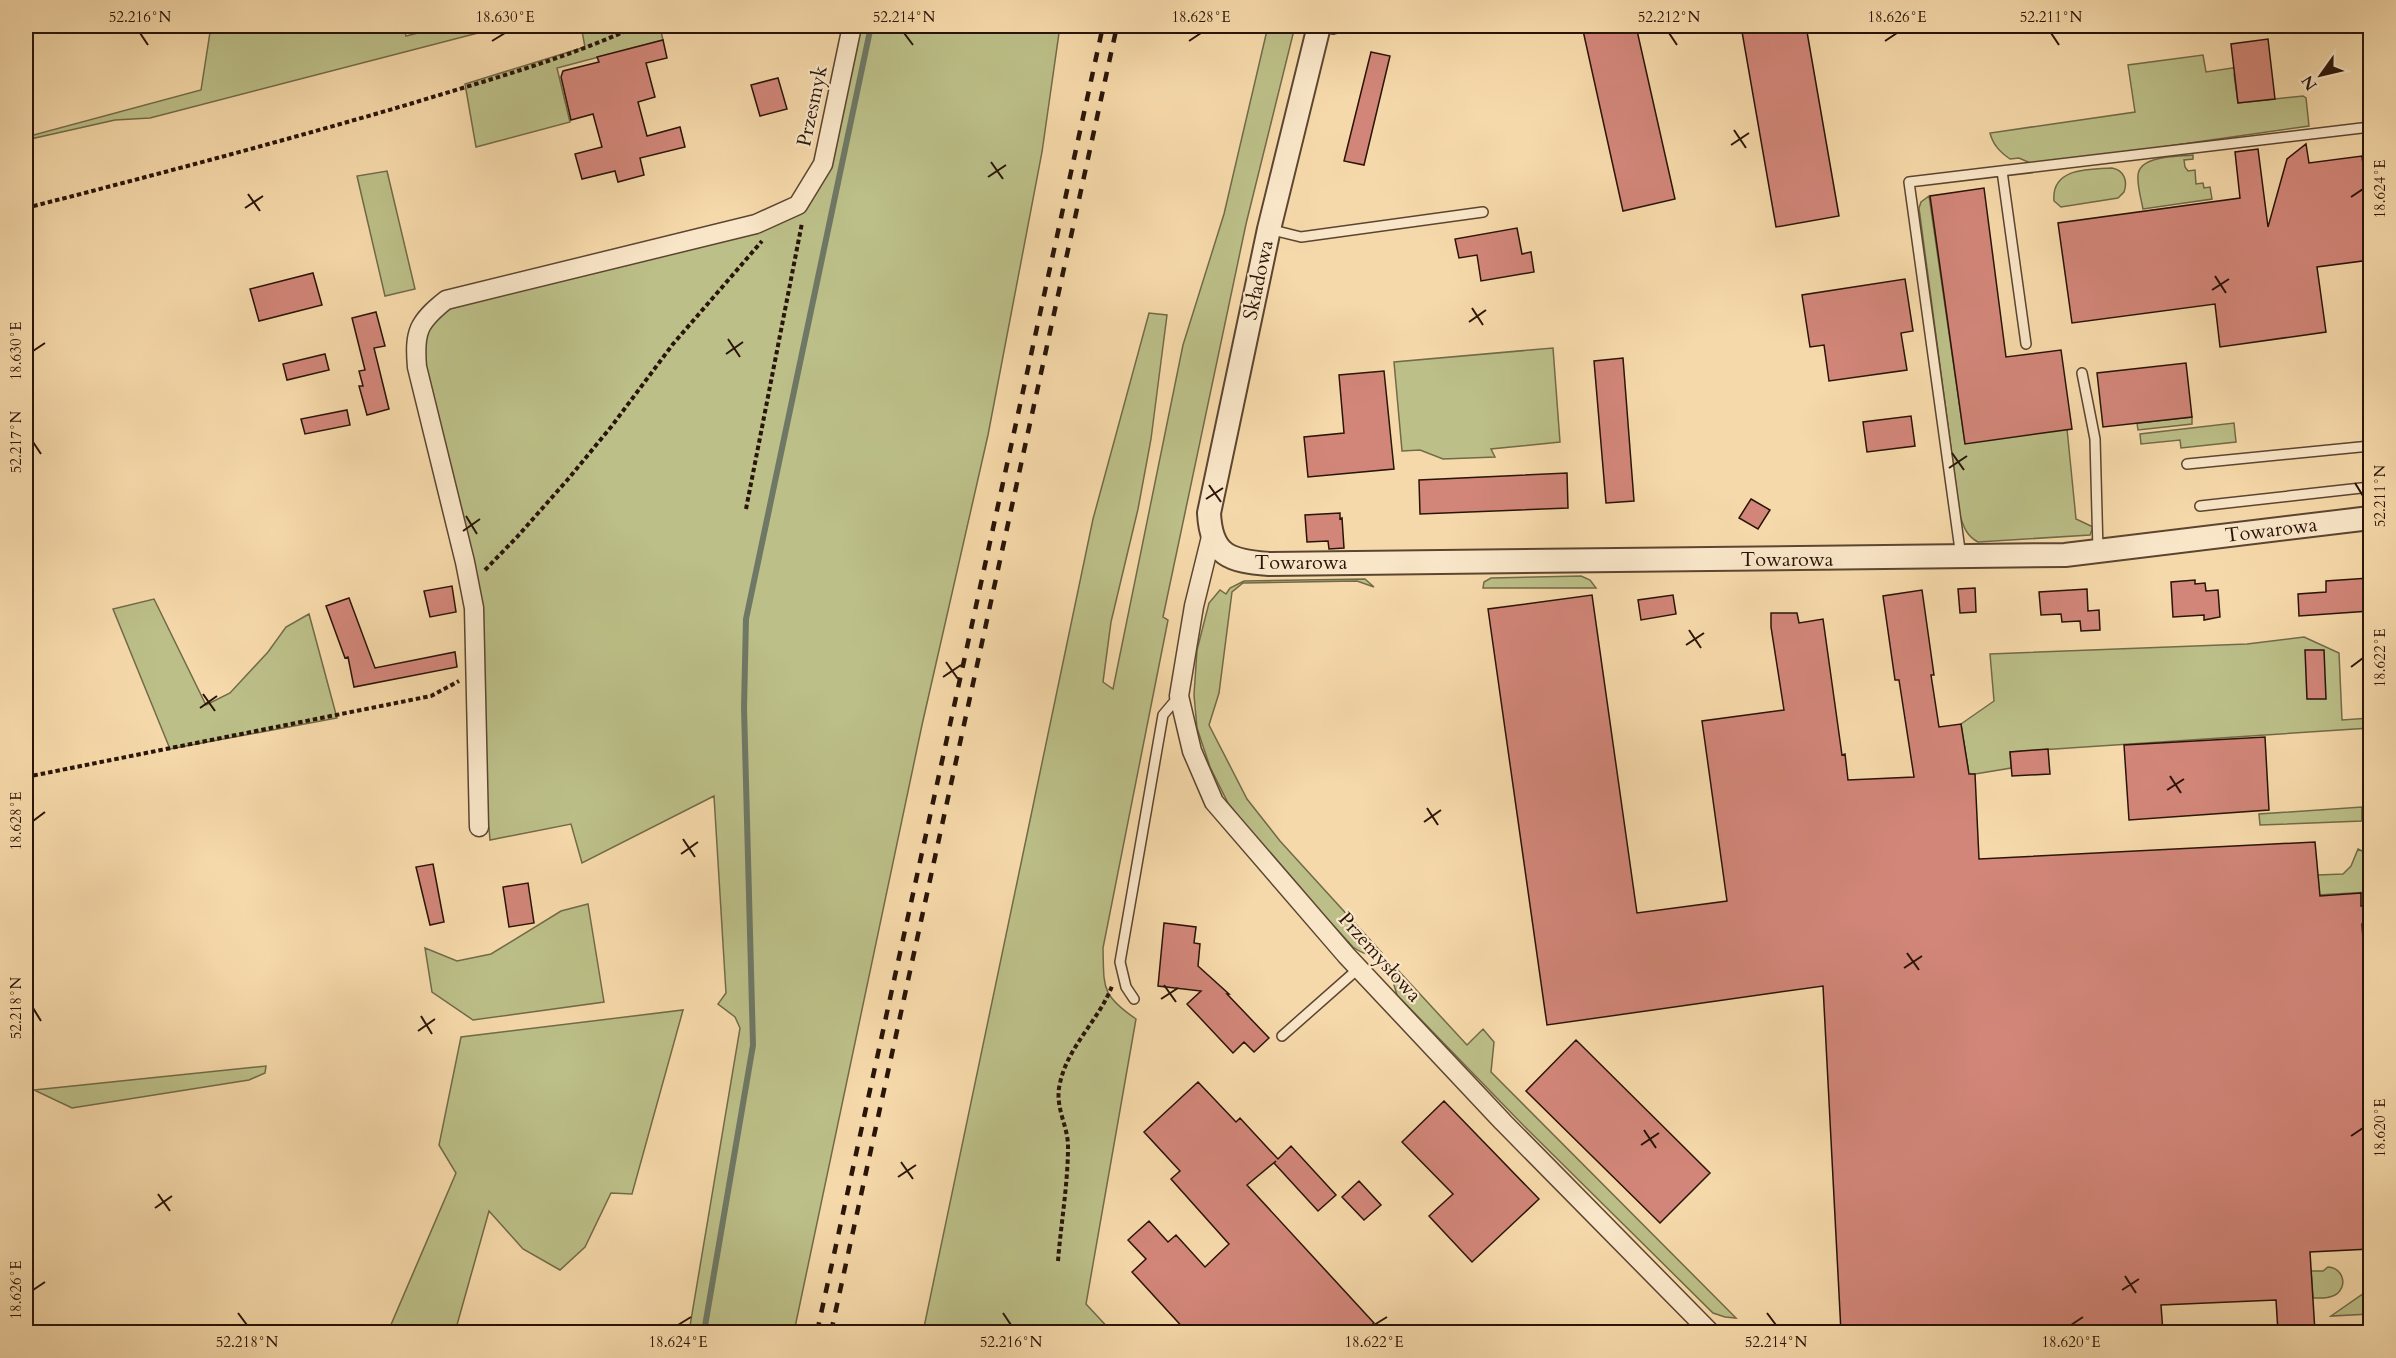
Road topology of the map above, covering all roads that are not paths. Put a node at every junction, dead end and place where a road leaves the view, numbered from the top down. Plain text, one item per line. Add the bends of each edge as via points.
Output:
1 (852, 26) edge
2 (1318, 26) edge
3 (1344, 26) edge
4 (2370, 127) edge
5 (2002, 171) junction
6 (1483, 212) dead end
7 (1269, 229) junction
8 (2026, 344) dead end
9 (2082, 373) dead end
10 (2370, 446) edge
11 (2187, 464) dead end
12 (2370, 487) edge
13 (2200, 506) dead end
14 (2370, 518) edge
15 (1211, 537) junction
16 (2098, 551) junction
17 (1962, 557) junction
18 (1179, 696) junction
19 (479, 827) dead end
20 (1359, 968) junction
21 (1134, 999) dead end
22 (1282, 1036) dead end
23 (1710, 1332) edge

1 - 19 street, Przesmyk via 823,164 798,205 756,224 446,300 427,315 415,340 417,367 474,608
2 - 3 lane
2 - 7 street, Składowa
4 - 5 lane
5 - 8 lane
5 - 17 lane via 1909,182
6 - 7 lane via 1301,237
7 - 15 street, Składowa via 1209,513
9 - 16 lane via 2095,438
10 - 11 lane
12 - 13 lane
14 - 16 street, Towarowa
15 - 17 street, Towarowa via 1225,554 1244,562 1269,564
15 - 18 street, Przemysłowa via 1194,606
16 - 17 street, Towarowa
18 - 20 street, Przemysłowa via 1192,751 1214,802
18 - 21 lane via 1163,715 1120,962 1126,987
20 - 22 lane
20 - 23 street, Przemysłowa via 1503,1122

